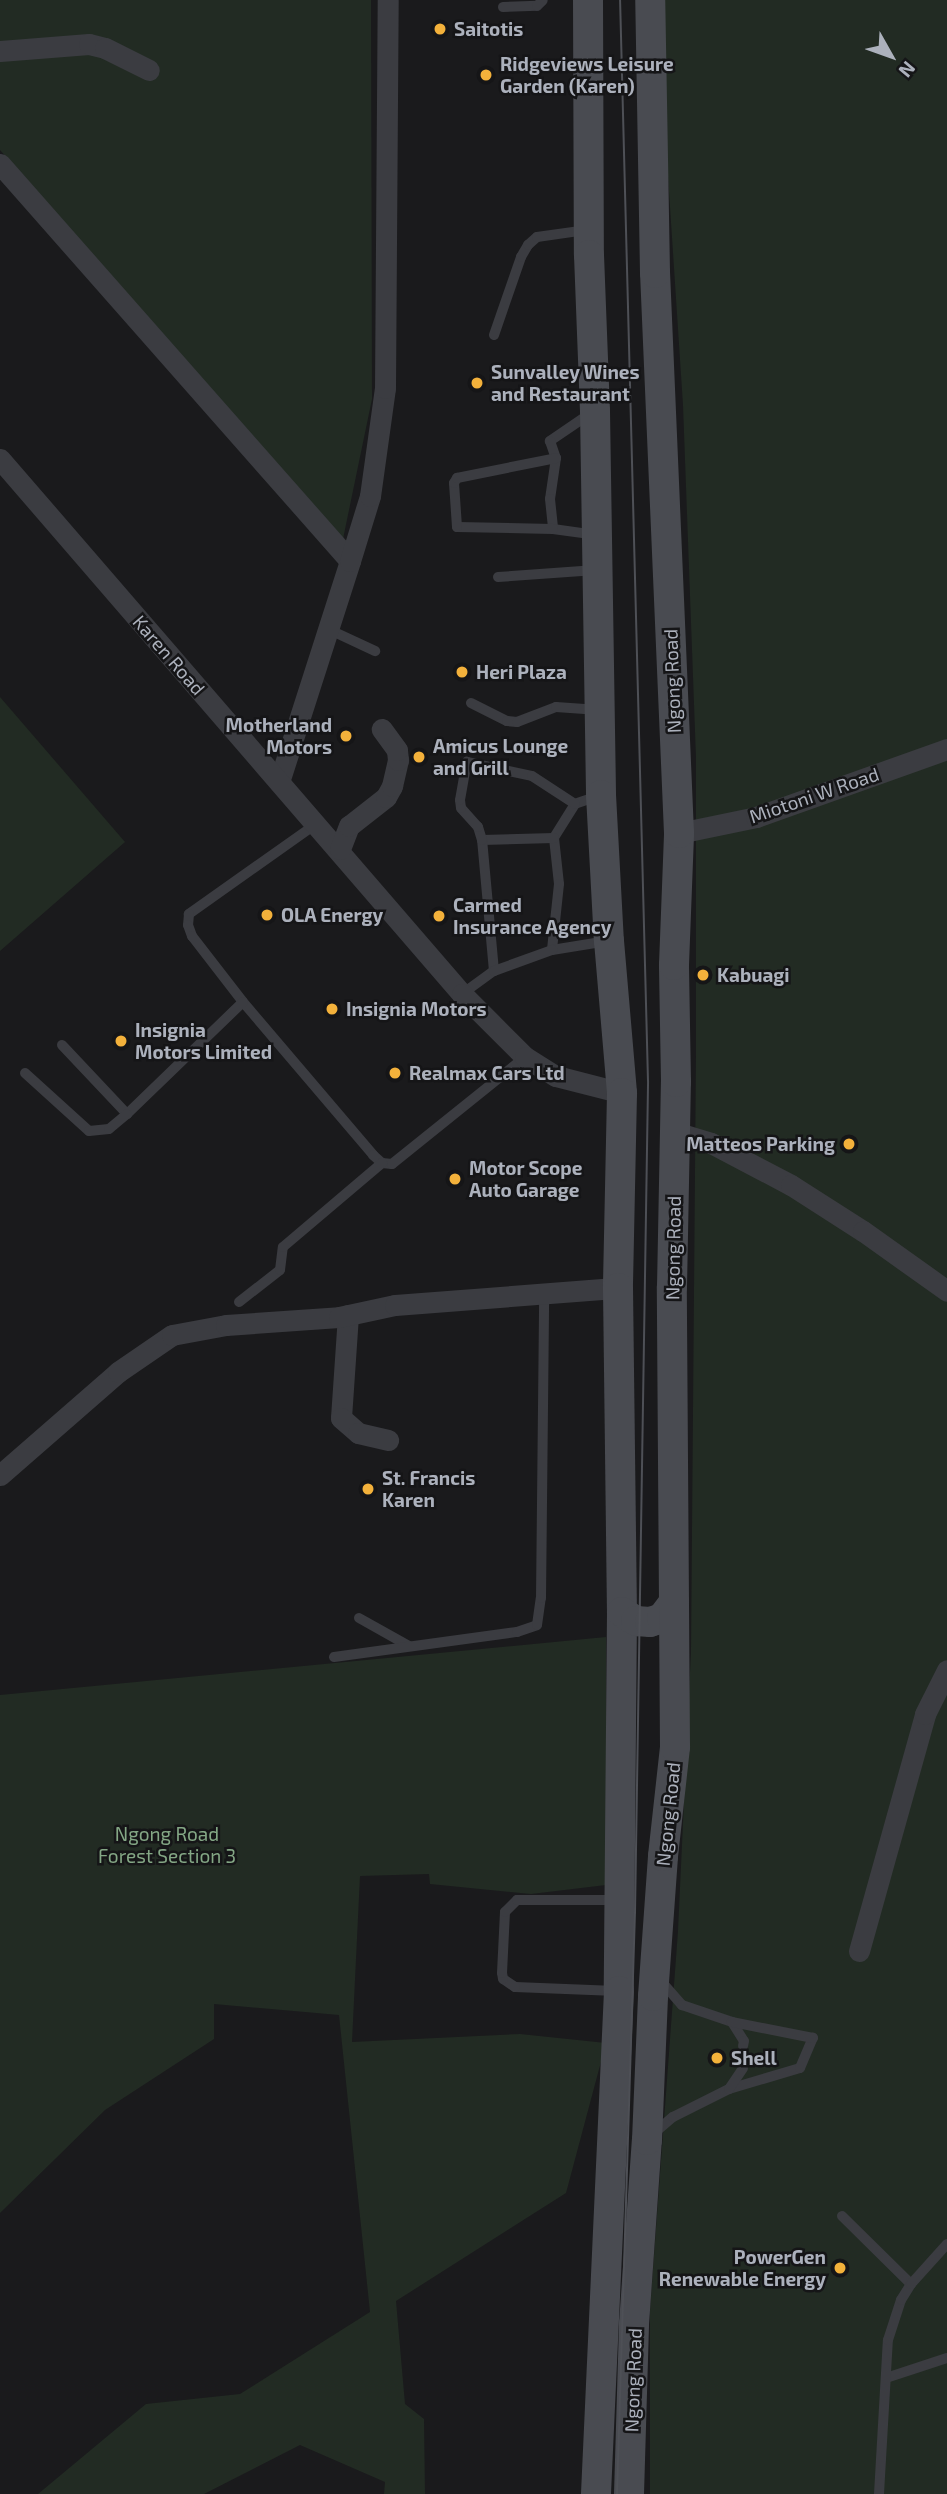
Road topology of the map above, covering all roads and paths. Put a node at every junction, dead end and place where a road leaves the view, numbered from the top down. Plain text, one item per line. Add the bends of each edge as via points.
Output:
1 (388, 0) edge
2 (543, 0) edge
3 (588, 0) edge
4 (650, 0) edge
5 (503, 7) dead end
6 (0, 51) edge
7 (149, 69) dead end
8 (0, 164) edge
9 (589, 230) junction
10 (494, 335) dead end
11 (595, 411) junction
12 (556, 458) junction
13 (0, 459) edge
14 (553, 529) junction
15 (596, 535) junction
16 (350, 561) junction
17 (596, 570) junction
18 (498, 577) dead end
19 (330, 630) junction
20 (375, 651) dead end
21 (471, 703) dead end
22 (601, 710) junction
23 (382, 729) dead end
24 (947, 749) edge
25 (279, 782) junction
26 (588, 800) junction
27 (316, 824) junction
28 (679, 833) junction
29 (555, 838) junction
30 (482, 840) junction
31 (340, 849) junction
32 (609, 941) junction
33 (552, 950) junction
34 (494, 971) junction
35 (462, 994) junction
36 (243, 1002) junction
37 (62, 1045) dead end
38 (525, 1057) junction
39 (26, 1073) dead end
40 (622, 1093) junction
41 (127, 1114) junction
42 (675, 1132) junction
43 (382, 1163) junction
44 (618, 1288) junction
45 (947, 1291) edge
46 (544, 1292) junction
47 (239, 1302) dead end
48 (348, 1315) junction
49 (388, 1440) dead end
50 (0, 1475) edge
51 (674, 1602) junction
52 (622, 1612) junction
53 (359, 1618) dead end
54 (410, 1646) junction
55 (334, 1657) dead end
56 (947, 1670) edge
57 (619, 1900) junction
58 (859, 1951) dead end
59 (655, 1973) junction
60 (619, 1991) junction
61 (732, 2022) junction
62 (743, 2046) dead end
63 (743, 2068) dead end
64 (729, 2089) junction
65 (647, 2140) junction
66 (842, 2216) dead end
67 (947, 2244) edge
68 (911, 2284) junction
69 (947, 2358) edge
70 (886, 2378) junction
71 (596, 2494) edge
72 (629, 2494) edge
73 (879, 2494) edge

1 - 16 street via 385,388 370,496
2 - 5 lane via 537,6
3 - 9 main road, Ngong Road
4 - 28 main road, Ngong Road via 654,261
6 - 7 street via 89,44
8 - 16 street
9 - 10 lane via 537,237 528,245
9 - 11 main road, Ngong Road
11 - 12 lane via 550,441
11 - 15 main road, Ngong Road
12 - 14 lane via 550,499
12 - 14 lane via 457,478 454,483 457,527
13 - 25 street, Karen Road
14 - 15 lane
15 - 17 main road, Ngong Road
16 - 19 street
17 - 18 lane
17 - 22 main road, Ngong Road
19 - 20 lane
19 - 25 street
21 - 22 lane via 517,722 556,706
22 - 26 main road, Ngong Road
23 - 31 street via 397,750 394,776 386,797 349,826
24 - 28 street, Miotoni W Road via 756,817
25 - 27 street, Karen Road
26 - 29 lane
26 - 30 lane via 532,776 467,762 460,800
26 - 32 main road, Ngong Road
27 - 31 street, Karen Road
27 - 36 lane via 189,914 192,936
28 - 42 main road, Ngong Road
29 - 30 lane
29 - 33 lane via 559,884
30 - 34 lane
31 - 35 street, Karen Road
32 - 33 lane
32 - 40 main road, Ngong Road
33 - 34 lane
34 - 35 lane
35 - 38 street, Karen Road
36 - 41 lane
36 - 43 lane
37 - 41 lane
38 - 40 street, Karen Road via 556,1076
38 - 43 lane via 392,1164
39 - 41 lane via 89,1131 109,1129
40 - 44 main road, Ngong Road
42 - 45 street via 712,1143 791,1185
42 - 51 main road, Ngong Road
43 - 47 lane via 283,1247 279,1270
44 - 46 street
44 - 52 main road, Ngong Road
46 - 48 street via 395,1305
46 - 54 lane via 537,1625 517,1632
48 - 49 street via 341,1418 358,1433
48 - 50 street via 226,1325 172,1335 118,1372
51 - 52 main road via 662,1618 650,1622 636,1621
51 - 59 main road, Ngong Road via 675,1747
52 - 57 main road, Ngong Road
53 - 54 lane
54 - 55 lane
56 - 58 street via 925,1714
57 - 60 main road, Ngong Road
57 - 60 lane via 517,1900 505,1912 502,1973 506,1983 515,1987
59 - 61 lane via 682,2005
59 - 65 main road, Ngong Road
60 - 71 main road, Ngong Road
61 - 62 lane
61 - 64 lane via 813,2038 800,2068
63 - 64 lane
64 - 65 lane via 673,2117
65 - 72 main road, Ngong Road via 634,2325
66 - 68 lane
67 - 68 lane
68 - 70 lane via 888,2340
69 - 70 lane
70 - 73 lane

